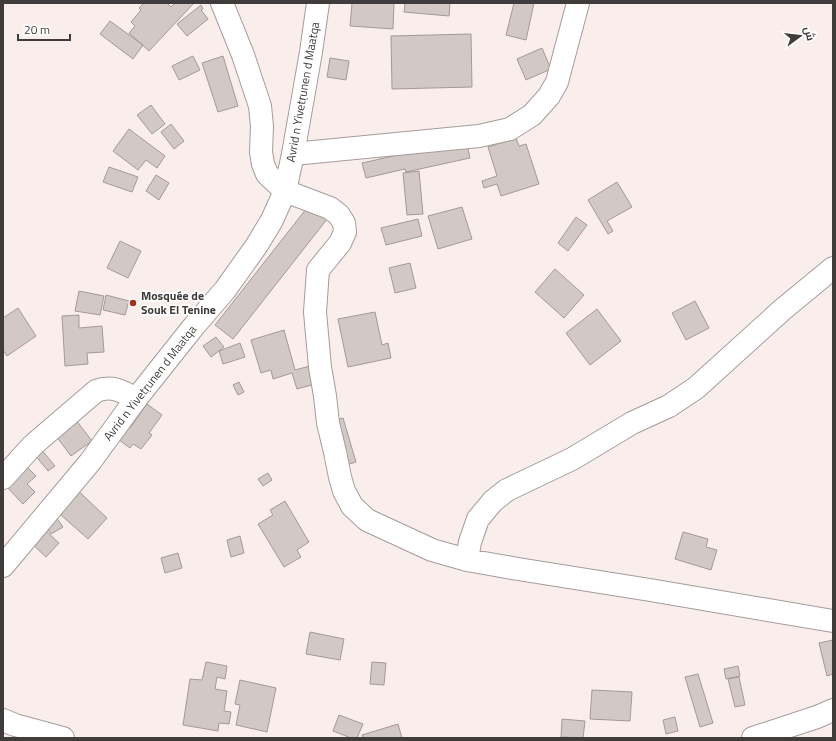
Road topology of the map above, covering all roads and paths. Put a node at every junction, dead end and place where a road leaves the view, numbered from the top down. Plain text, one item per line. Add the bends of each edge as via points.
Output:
1 (222, 3) edge
2 (318, 3) edge
3 (578, 3) edge
4 (293, 154) junction
5 (285, 191) junction
6 (833, 268) edge
7 (136, 399) junction
8 (3, 478) edge
9 (467, 560) junction
10 (3, 566) edge
11 (833, 621) edge
12 (833, 710) edge
13 (3, 720) edge
14 (63, 738) edge
15 (753, 738) edge

1 - 5 street via 260,106 263,164 267,174
2 - 4 street, Avrid n Yivetṛunen d Maatqa
3 - 4 street via 557,82 549,96 532,115 510,129 479,136
4 - 5 street, Avrid n Yivetṛunen d Maatqa
5 - 7 street, Avrid n Yivetṛunen d Maatqa via 257,245 225,290
5 - 9 street via 330,208 344,223 345,232 340,243 318,270 315,312 328,423 344,491 352,506 366,520 432,550
6 - 9 street via 782,310 696,388 669,406 632,423 572,459 507,490 492,501 478,519
7 - 8 street via 111,388 103,388 96,392 33,445
7 - 10 street, Avrid n Yivetṛunen d Maatqa via 90,462
9 - 11 street
12 - 15 street
13 - 14 street

